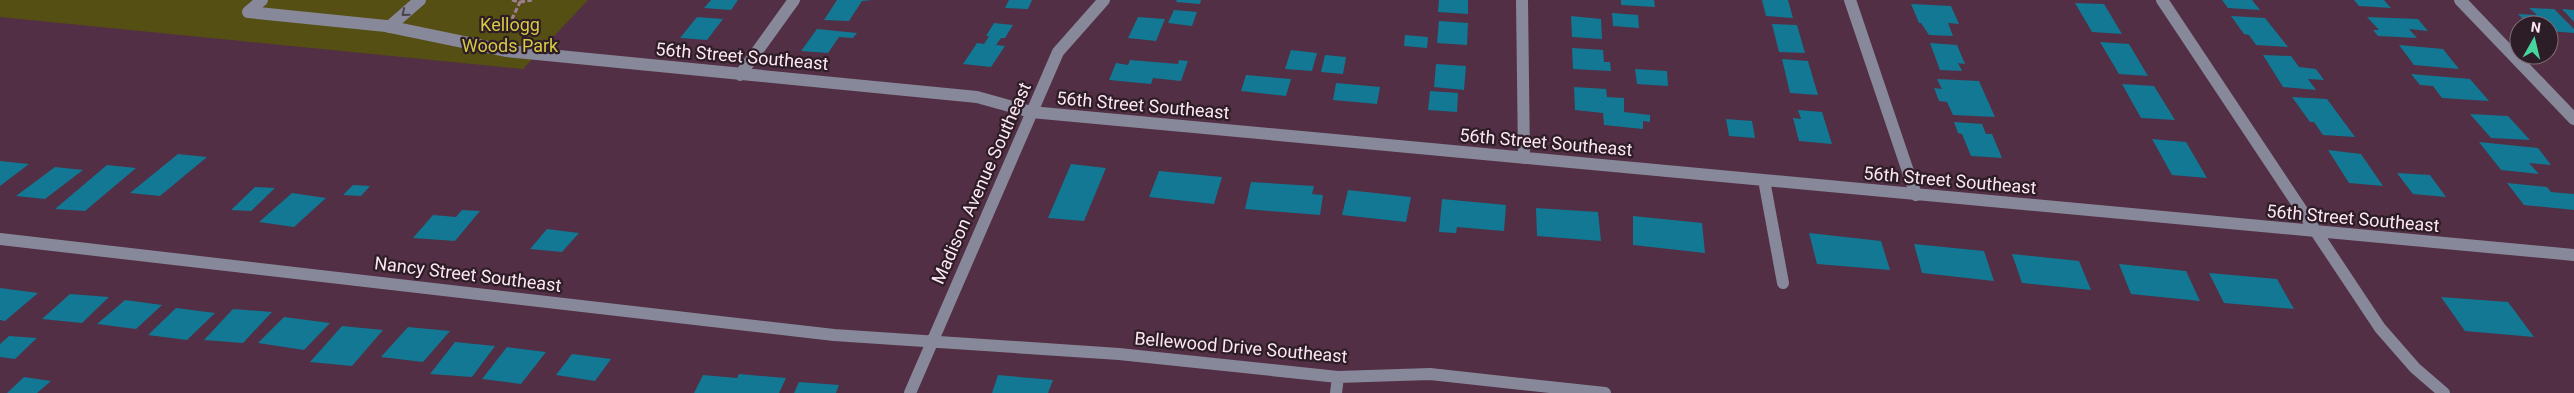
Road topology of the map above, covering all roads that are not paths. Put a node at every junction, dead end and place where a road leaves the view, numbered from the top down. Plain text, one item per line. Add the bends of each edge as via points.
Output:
1 (262, 0) edge
2 (420, 0) edge
3 (794, 0) edge
4 (1104, 0) edge
5 (1522, 0) edge
6 (1850, 0) edge
7 (2162, 0) edge
8 (2460, 0) edge
9 (389, 26) junction
10 (740, 75) junction
11 (1031, 112) junction
12 (2574, 119) edge
13 (1524, 158) junction
14 (1764, 180) junction
15 (1916, 195) junction
16 (2316, 232) junction
17 (0, 239) edge
18 (2574, 255) edge
19 (1783, 283) dead end
20 (933, 340) junction
21 (1338, 377) junction
22 (1574, 391) edge
23 (910, 393) edge
24 (1336, 393) edge
25 (1605, 393) edge
26 (2444, 393) edge

1 - 9 street, 56th Street Southeast via 249,9 251,14
2 -> 9 street
3 - 10 street
4 - 11 street, Madison Avenue Southeast via 1058,52
5 - 13 street
6 - 15 street
7 - 16 street
8 - 12 street
9 - 10 street, 56th Street Southeast via 507,50
10 - 11 street, 56th Street Southeast via 977,97
11 - 13 street, 56th Street Southeast
11 - 20 street, Madison Avenue Southeast
13 - 14 street, 56th Street Southeast
14 - 15 street, 56th Street Southeast
14 - 19 street
15 - 16 street, 56th Street Southeast
16 - 18 street, 56th Street Southeast
16 - 26 street via 2380,328 2415,368
17 - 20 street, Nancy Street Southeast via 834,334
20 - 21 street, Bellewood Drive Southeast via 1119,354
20 - 23 street, Madison Avenue Southeast
21 - 22 street, Bellewood Drive Southeast via 1430,374
21 - 24 street
22 - 25 street, Bellewood Drive Southeast

